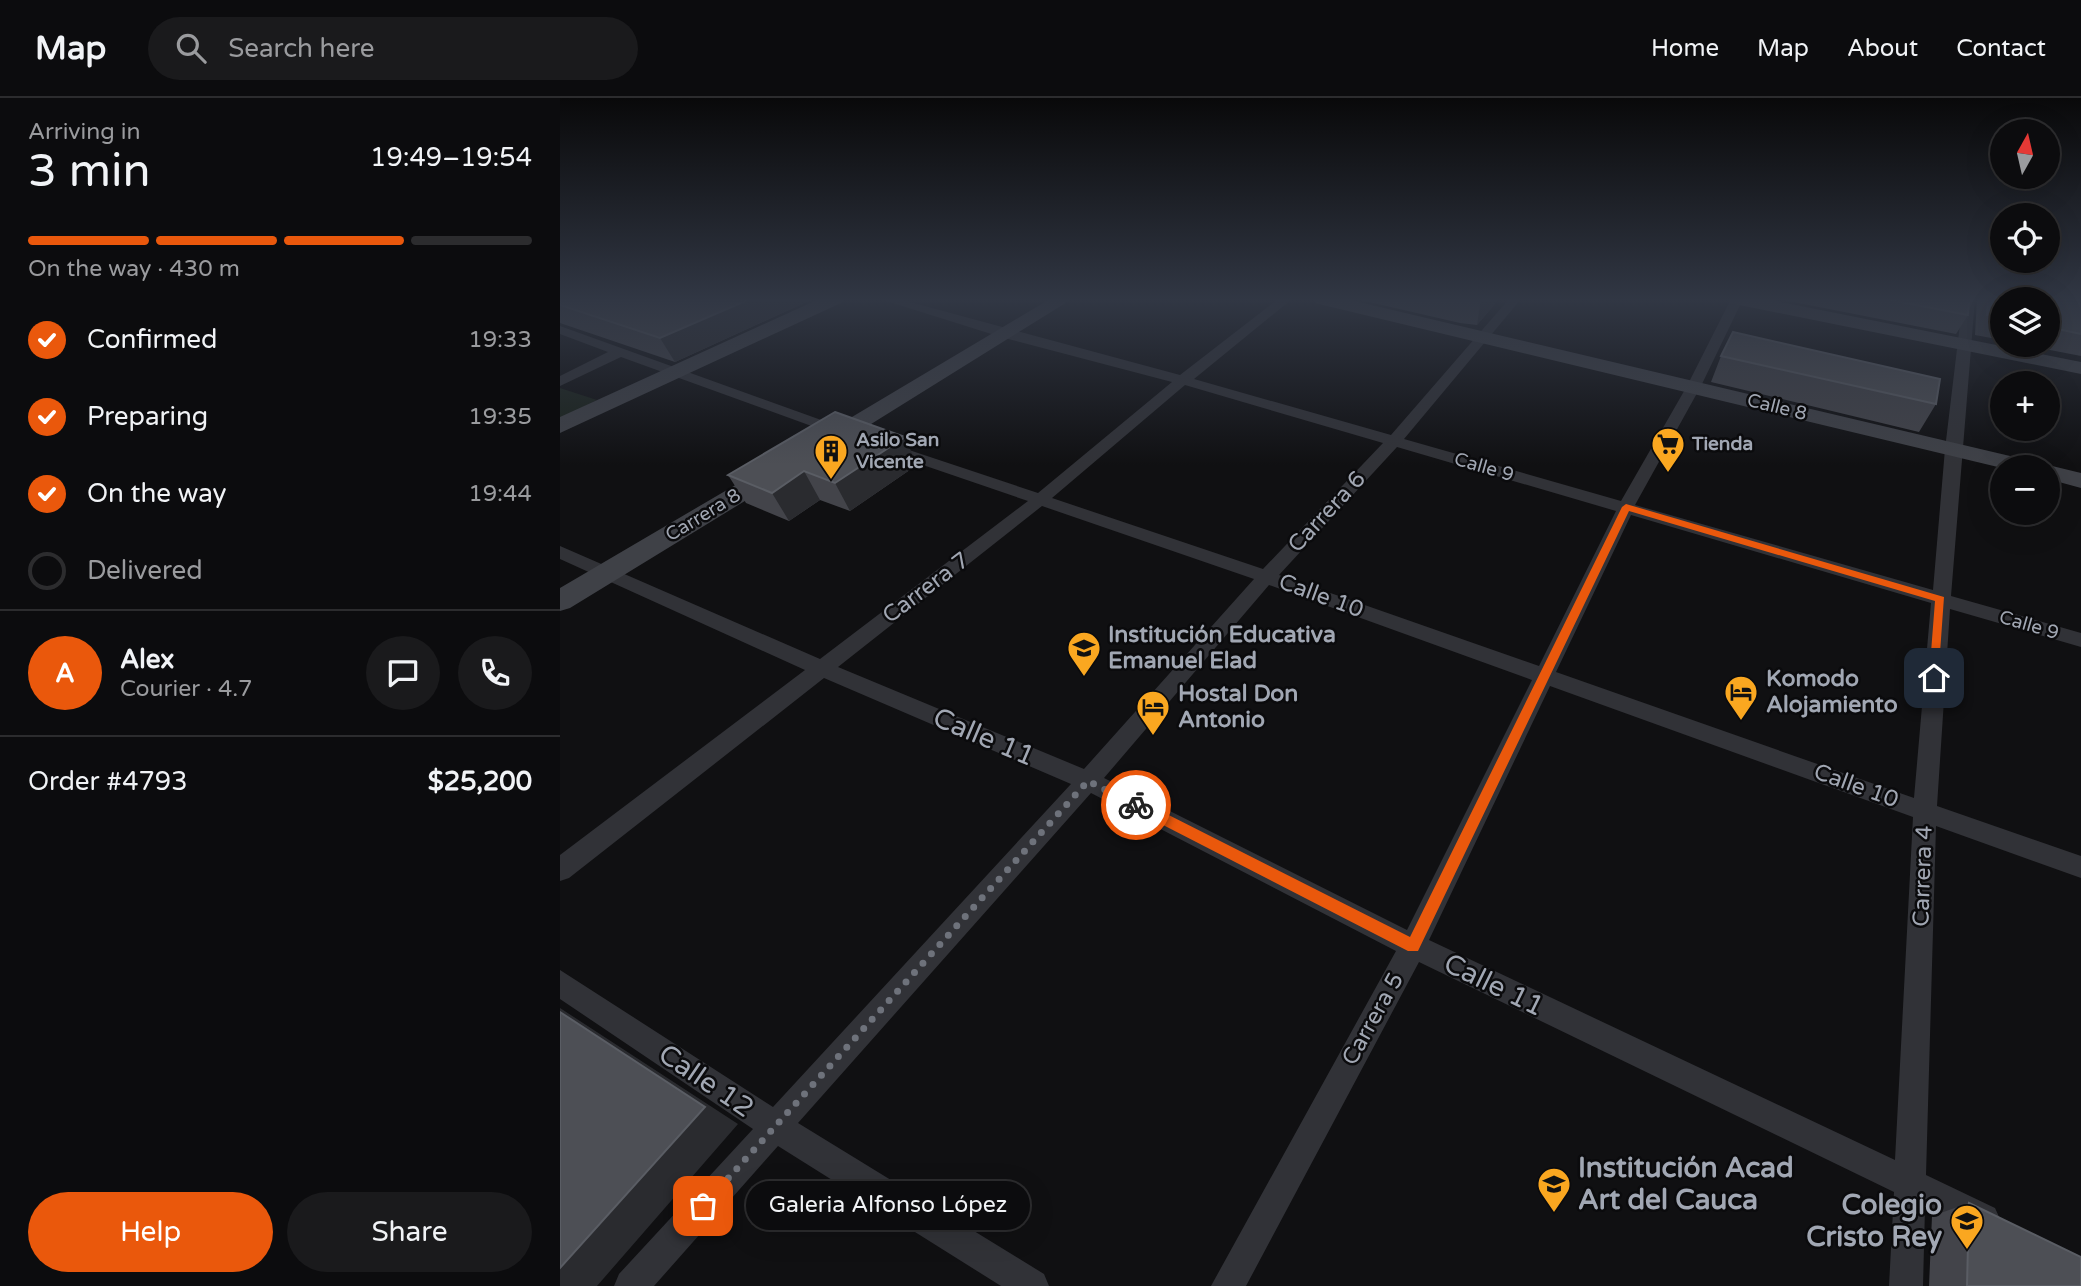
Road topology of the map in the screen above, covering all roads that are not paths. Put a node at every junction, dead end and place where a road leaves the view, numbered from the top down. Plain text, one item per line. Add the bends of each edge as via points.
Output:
1 (614, 354) edge
2 (629, 354) edge
3 (714, 354) edge
4 (972, 354) edge
5 (1085, 354) edge
6 (1216, 354) edge
7 (1466, 354) edge
8 (1557, 354) edge
9 (1710, 354) edge
10 (1965, 354) edge
11 (2013, 354) edge
12 (2081, 368) edge
13 (674, 373) junction
14 (1183, 380) junction
15 (560, 382) edge
16 (1694, 386) junction
17 (560, 426) edge
18 (843, 432) junction
19 (1394, 441) junction
20 (1953, 449) junction
21 (1990, 458) edge
22 (2060, 475) edge
23 (2081, 481) edge
24 (1040, 500) junction
25 (1626, 507) junction
26 (560, 552) edge
27 (605, 573) junction
28 (1266, 577) junction
29 (1940, 599) junction
30 (560, 600) edge
31 (2081, 640) edge
32 (821, 668) junction
33 (1545, 676) junction
34 (1088, 781) junction
35 (1925, 810) junction
36 (2081, 867) edge
37 (560, 870) edge
38 (1413, 946) junction
39 (560, 983) edge
40 (775, 1126) junction
41 (1911, 1184) junction
42 (2008, 1231) edge
43 (631, 1286) edge
44 (1032, 1286) edge
45 (1228, 1286) edge
46 (1906, 1286) edge

1 - 15 street
2 - 13 street, Calle 10
3 - 13 street
4 - 18 street, Carrera 8
5 - 14 street, Calle 9
6 - 14 street, Carrera 7
7 - 19 street, Carrera 6
8 - 16 street, Calle 8
9 - 16 street, Carrera 5
10 - 20 street, Carrera 4
11 - 12 street
13 - 17 street
13 - 18 street, Calle 10
14 - 19 street, Calle 9
14 - 24 street, Carrera 7
16 - 20 street, Calle 8
16 - 25 street, Carrera 5
18 - 24 street, Calle 10
18 - 27 street, Carrera 8
19 - 25 street, Calle 9
19 - 28 street, Carrera 6
20 - 21 street, Calle 8
20 - 29 street, Carrera 4
22 - 23 street
24 - 28 street, Calle 10
24 - 32 street, Carrera 7
25 - 29 street, Calle 9
25 - 33 street, Carrera 5
26 - 27 street, Calle 11
27 - 30 street, Carrera 8
27 - 32 street, Calle 11
28 - 33 street, Calle 10
28 - 34 street, Carrera 6
29 - 31 street, Calle 9
29 - 35 street, Carrera 4
32 - 34 street, Calle 11
32 - 37 street, Carrera 7
33 - 35 street, Calle 10
33 - 38 street, Carrera 5
34 - 38 street, Calle 11
34 - 40 street, Carrera 6
35 - 36 street, Calle 10
35 - 41 street, Carrera 4
38 - 41 street, Calle 11
38 - 45 street, Carrera 5
39 - 40 street, Calle 12
40 - 43 street, Carrera 6
40 - 44 street, Calle 12
41 - 42 street, Calle 11
41 - 46 street, Carrera 4

